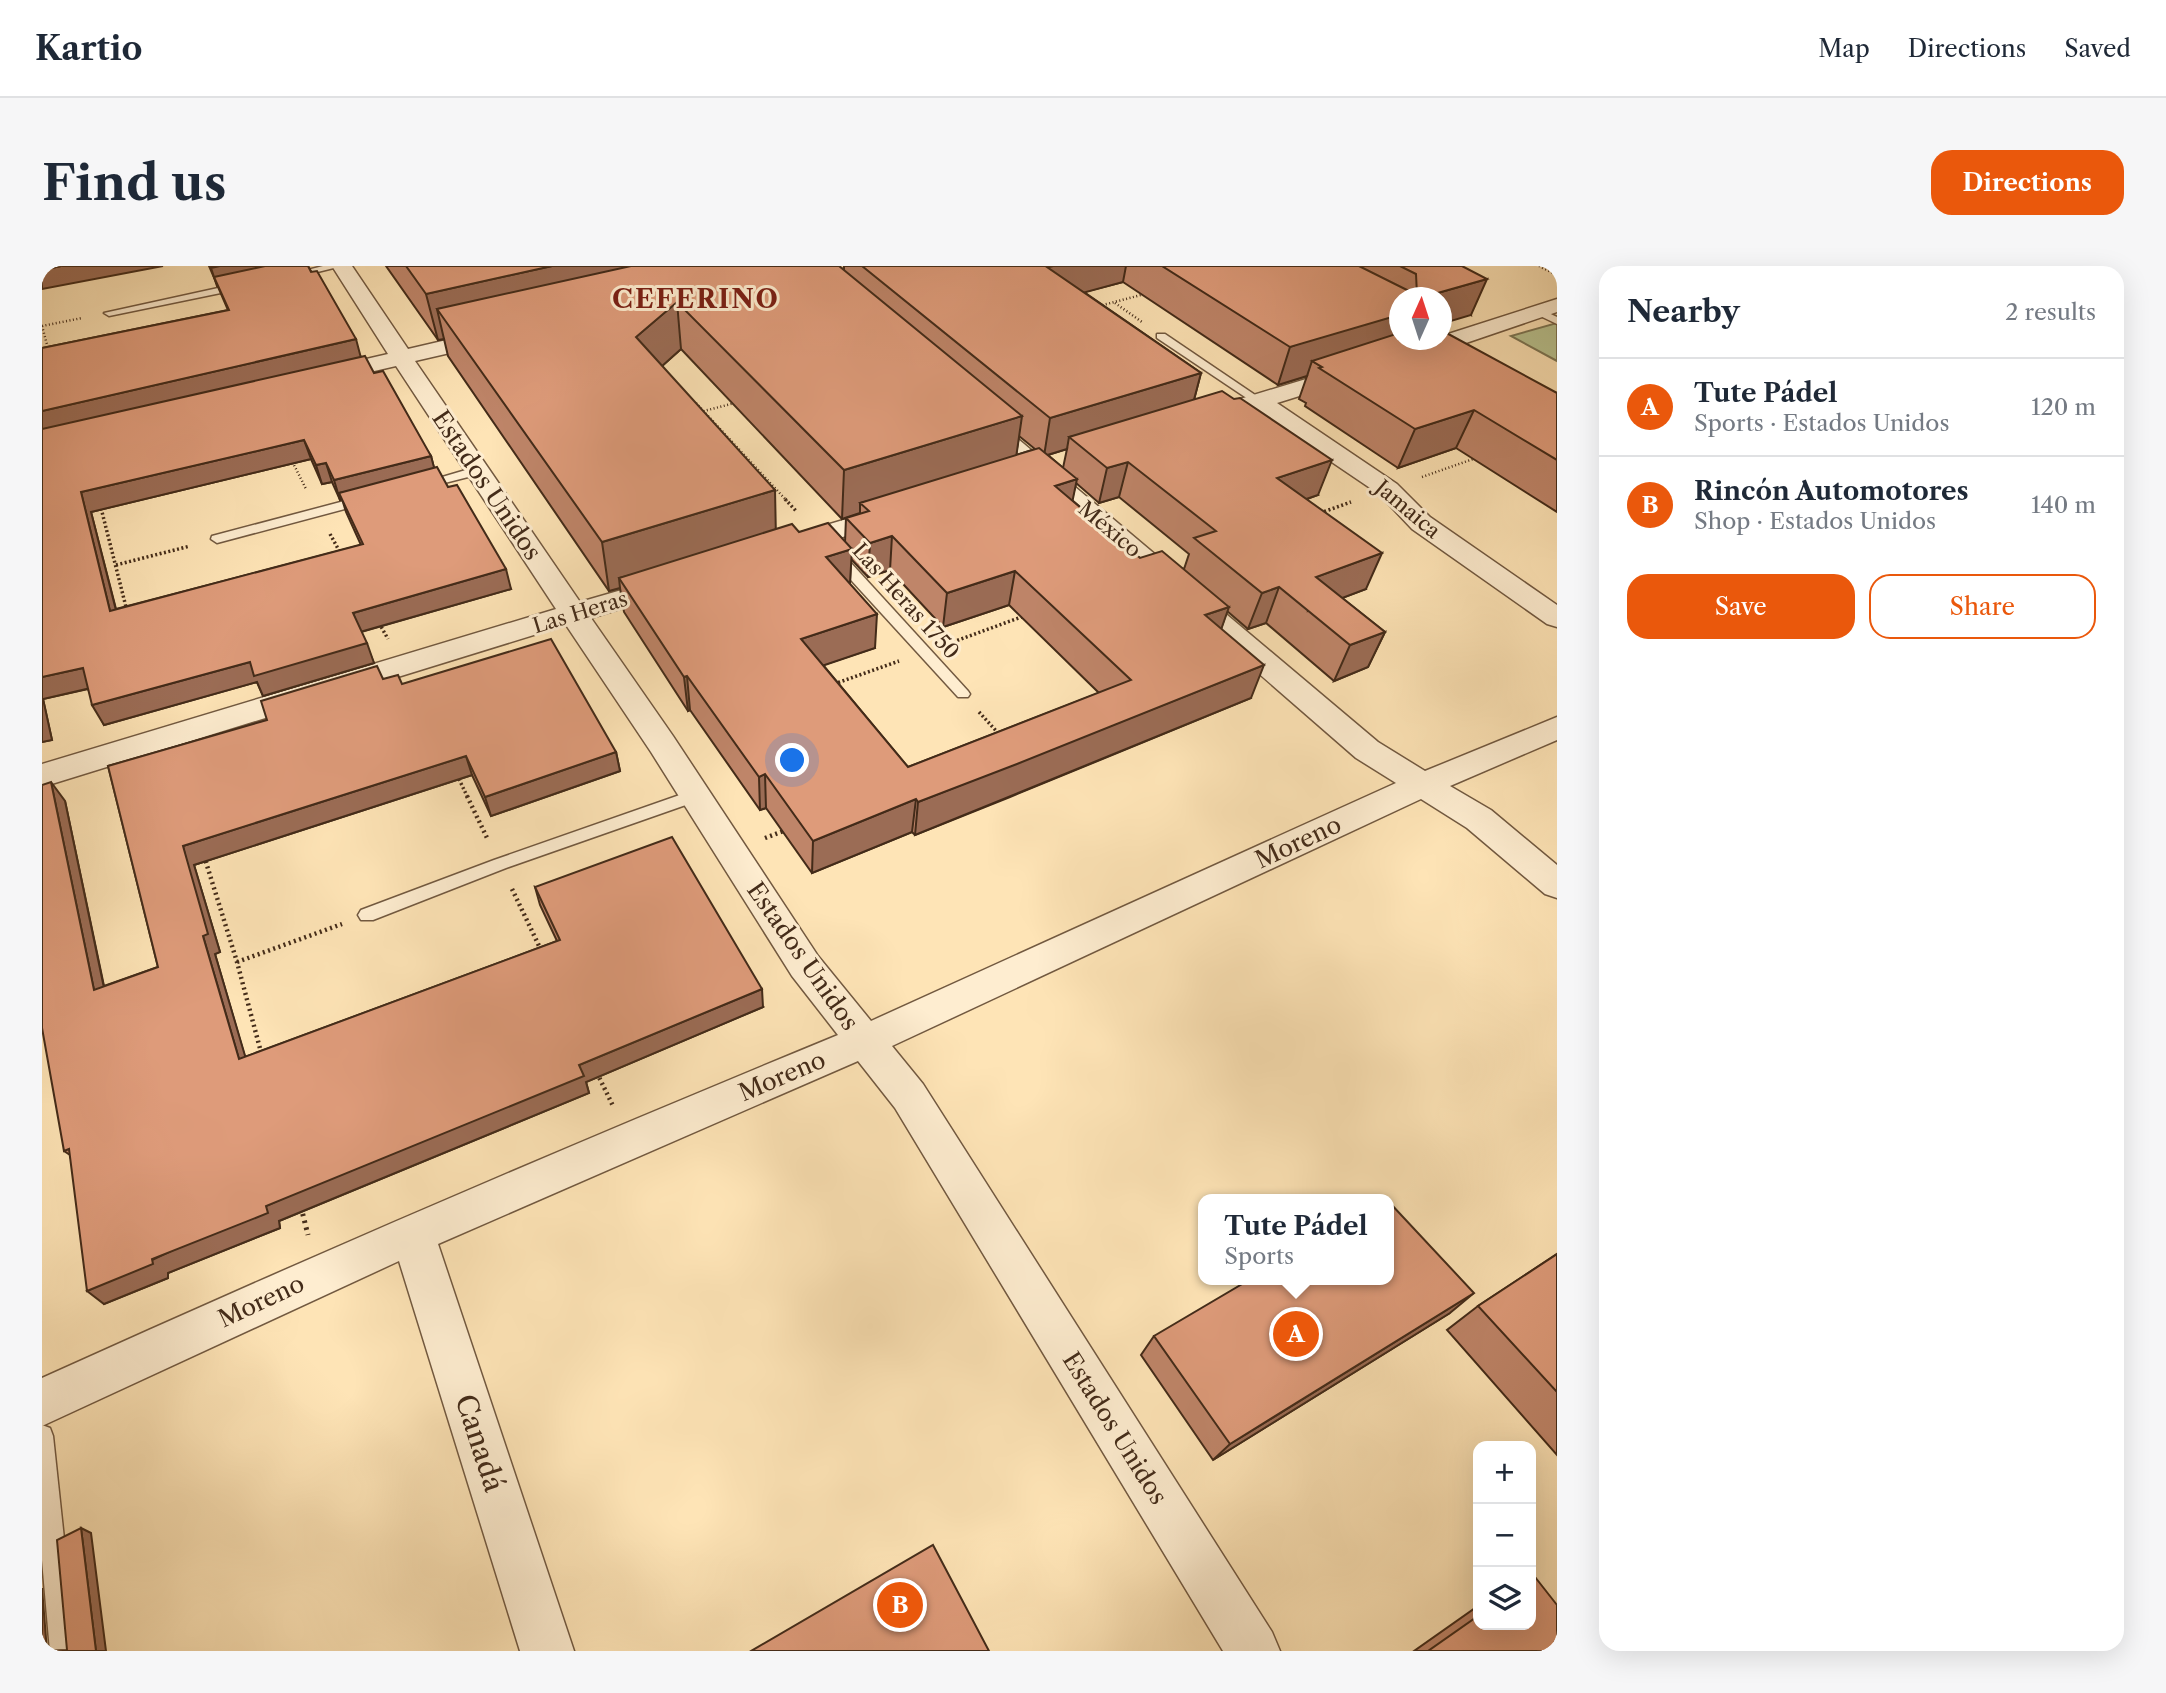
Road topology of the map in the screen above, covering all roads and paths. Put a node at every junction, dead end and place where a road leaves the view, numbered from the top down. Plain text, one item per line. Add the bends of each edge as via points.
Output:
1 (337, 266) edge
2 (342, 266) edge
3 (1539, 266) edge
4 (1557, 275) edge
5 (273, 279) edge
6 (247, 285) edge
7 (1153, 292) dead end
8 (1114, 303) junction
9 (1090, 309) edge
10 (1551, 312) edge
11 (109, 313) joint
12 (42, 326) edge
13 (511, 332) edge
14 (1161, 336) joint
15 (402, 358) junction
16 (52, 362) edge
17 (296, 382) edge
18 (694, 401) edge
19 (742, 401) edge
20 (960, 401) edge
21 (1258, 401) junction
22 (704, 411) junction
23 (690, 414) edge
24 (1181, 425) edge
25 (287, 452) edge
26 (1479, 457) dead end
27 (1053, 466) junction
28 (476, 471) junction
29 (1014, 477) edge
30 (410, 488) edge
31 (1388, 489) junction
32 (384, 495) edge
33 (100, 504) edge
34 (923, 505) edge
35 (318, 512) junction
36 (1311, 516) edge
37 (818, 536) junction
38 (217, 539) joint
39 (767, 552) edge
40 (344, 559) edge
41 (116, 565) junction
42 (690, 578) edge
43 (574, 615) junction
44 (1027, 615) edge
45 (1557, 618) edge
46 (129, 619) edge
47 (376, 619) edge
48 (924, 652) junction
49 (402, 666) junction
50 (832, 684) edge
51 (963, 694) joint
52 (1557, 728) edge
53 (1004, 740) edge
54 (452, 765) edge
55 (42, 776) edge
56 (1422, 785) junction
57 (694, 796) junction
58 (794, 827) edge
59 (203, 852) edge
60 (732, 852) junction
61 (500, 864) junction
62 (1557, 886) edge
63 (368, 915) joint
64 (541, 952) edge
65 (237, 962) junction
66 (863, 1042) junction
67 (593, 1065) edge
68 (264, 1066) edge
69 (628, 1140) junction
70 (298, 1197) edge
71 (413, 1235) junction
72 (318, 1275) junction
73 (42, 1402) edge
74 (42, 1436) edge
75 (62, 1651) edge
76 (547, 1651) edge
77 (1254, 1651) edge

1 - 5 lane
2 - 15 street, Estados Unidos
3 - 4 path
6 - 11 lane
7 - 8 path
8 - 9 path
8 - 14 path
10 - 21 street
11 - 12 path
12 - 16 path
13 - 15 street
14 - 21 lane
15 - 17 street
15 - 28 street, Estados Unidos
18 - 22 path
19 - 22 path
20 - 27 street, México
21 - 24 street
21 - 31 street, Jamaica
22 - 23 path
22 - 37 path
25 - 35 path
26 - 31 path
27 - 29 street
27 - 56 street, México via 1367,750
28 - 30 lane
28 - 43 street, Estados Unidos
31 - 36 path
31 - 45 street, Jamaica via 1421,523
32 - 35 lane
33 - 41 path
34 - 37 street
35 - 38 lane
35 - 40 path
37 - 39 street
37 - 48 lane, Las Heras 1750
38 - 41 path
41 - 46 path
42 - 43 street, Las Heras
43 - 49 street, Las Heras
43 - 57 street, Estados Unidos
44 - 48 path
47 - 49 path
48 - 50 path
48 - 51 lane, Las Heras 1750
49 - 55 street, Las Heras
51 - 53 path
52 - 56 street, Moreno
54 - 61 path
56 - 62 street, México via 1479,819
56 - 66 street, Moreno
57 - 60 street, Estados Unidos
57 - 61 lane
58 - 60 path
59 - 65 path
60 - 66 street, Estados Unidos via 805,966
61 - 63 lane
61 - 64 path
63 - 65 path
65 - 68 path
66 - 69 street, Moreno
66 - 77 street, Estados Unidos via 909,1096
67 - 69 path
69 - 71 street, Moreno
70 - 72 path
71 - 72 street, Moreno
71 - 76 street, Canadá
72 - 73 street, Moreno
74 - 75 lane

